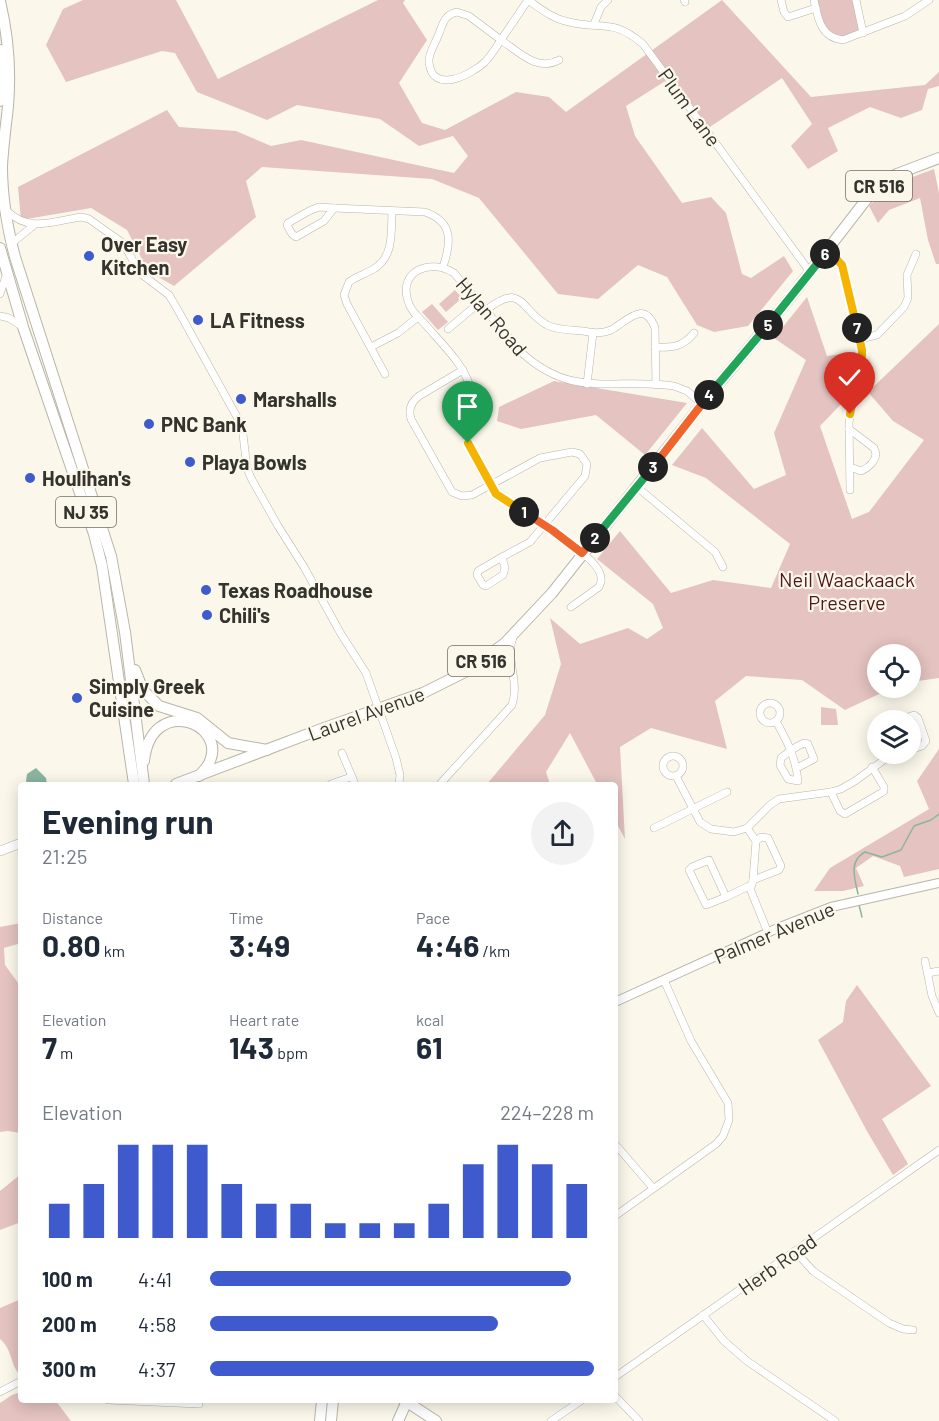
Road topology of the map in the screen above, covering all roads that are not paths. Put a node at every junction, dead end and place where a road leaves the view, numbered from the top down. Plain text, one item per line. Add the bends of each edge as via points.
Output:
1 (528, 0) edge
2 (608, 0) edge
3 (781, 0) edge
4 (814, 0) edge
5 (856, 0) edge
6 (929, 0) edge
7 (0, 1) edge
8 (816, 8) junction
9 (594, 24) junction
10 (863, 33) junction
11 (501, 40) junction
12 (0, 50) edge
13 (559, 60) dead end
14 (0, 101) edge
15 (939, 158) edge
16 (334, 208) junction
17 (5, 209) junction
18 (392, 211) junction
19 (34, 225) junction
20 (11, 244) junction
21 (0, 248) edge
22 (828, 250) junction
23 (916, 254) dead end
24 (443, 267) junction
25 (810, 272) junction
26 (6, 276) junction
27 (0, 294) edge
28 (479, 303) junction
29 (486, 310) junction
30 (0, 316) edge
31 (418, 317) junction
32 (23, 327) junction
33 (448, 330) dead end
34 (593, 333) junction
35 (694, 333) dead end
36 (860, 339) junction
37 (371, 347) junction
38 (655, 347) junction
39 (463, 370) junction
40 (385, 374) dead end
41 (587, 384) junction
42 (656, 385) junction
43 (702, 404) junction
44 (849, 429) junction
45 (850, 467) junction
46 (490, 484) junction
47 (637, 487) junction
48 (850, 489) dead end
49 (544, 524) junction
50 (582, 553) junction
51 (502, 557) junction
52 (723, 567) dead end
53 (571, 607) dead end
54 (125, 632) junction
55 (514, 634) junction
56 (492, 653) junction
57 (514, 679) junction
58 (379, 710) junction
59 (776, 721) dead end
60 (921, 727) edge
61 (921, 746) edge
62 (267, 750) junction
63 (792, 750) junction
64 (342, 753) dead end
65 (878, 764) edge
66 (872, 767) junction
67 (797, 768) junction
68 (199, 776) junction
69 (676, 776) junction
70 (351, 777) junction
71 (144, 779) edge
72 (134, 782) edge
73 (182, 782) edge
74 (337, 782) edge
75 (354, 782) edge
76 (399, 782) edge
77 (442, 782) edge
78 (727, 792) dead end
79 (831, 792) junction
80 (692, 809) junction
81 (654, 828) dead end
82 (747, 828) junction
83 (756, 841) junction
84 (18, 844) edge
85 (0, 851) edge
86 (751, 883) junction
87 (939, 883) edge
88 (726, 897) junction
89 (768, 933) junction
90 (925, 961) dead end
91 (939, 971) edge
92 (928, 973) junction
93 (664, 980) junction
94 (618, 1001) edge
95 (939, 1013) edge
96 (618, 1147) edge
97 (939, 1150) edge
98 (653, 1188) junction
99 (618, 1214) edge
100 (795, 1251) junction
101 (704, 1315) junction
102 (913, 1330) dead end
103 (618, 1375) edge
104 (18, 1383) edge
105 (0, 1392) edge
106 (618, 1399) edge
107 (176, 1403) edge
108 (199, 1403) edge
109 (322, 1403) edge
110 (333, 1403) edge
111 (404, 1403) edge
112 (409, 1403) edge
113 (578, 1403) edge
114 (320, 1421) edge
115 (331, 1421) edge
116 (398, 1421) edge
117 (436, 1421) edge
118 (551, 1421) edge
119 (639, 1421) edge
120 (835, 1421) edge

1 - 9 street, Plum Lane via 561,20
1 - 11 street
2 - 9 street
3 - 8 street via 788,17
4 - 8 street
5 - 10 street
6 - 10 street via 905,16
7 - 17 main road, NJ 35 via 9,74 2,163
8 - 10 street via 819,24 833,38 843,40
9 - 25 street, Plum Lane via 622,30 646,48
11 - 11 street via 465,14 453,13 442,23 429,56 431,70 441,79 458,79 485,62
11 - 13 street via 538,64
12 - 14 main road
15 - 22 main road, Laurel Avenue / CR 516 via 897,174 878,187
16 - 16 street via 324,222 296,237 291,234 287,225 290,220 312,209
16 - 18 street
17 - 19 street via 15,219
17 - 20 main road, NJ 35
18 - 24 street via 425,212 440,221 449,242
18 - 37 street via 385,259 354,279 345,291 347,304
19 - 20 street
19 - 58 street via 89,219 123,243 144,276 171,298 242,426 246,468 251,478 361,663
20 - 54 main road, NJ 35 via 108,545
21 - 26 main road, NJ 35
22 - 25 main road, Laurel Avenue / CR 516
22 - 36 street via 842,265
23 - 36 street via 908,272 904,307 878,335
24 - 28 street, Hylan Road via 454,273
24 - 31 street, Hylan Road via 424,267 408,282 407,301
25 - 43 main road, Laurel Avenue / CR 516
26 - 27 street
26 - 32 main road, NJ 35
28 - 29 street, Hylan Road
28 - 33 street
29 - 34 street via 500,300 512,298 523,302 550,327
29 - 41 street, Hylan Road via 535,363 558,376
30 - 32 street
31 - 37 street
31 - 39 street, Hylan Road
32 - 72 main road, NJ 35 via 102,566
34 - 38 street via 610,330 630,315 641,314 653,323
34 - 41 street
35 - 38 street via 678,346
36 - 44 street via 862,361
37 - 40 street
38 - 42 street
39 - 46 street, Hylan Road via 472,397 468,443
39 - 46 street via 414,399 410,414 452,492 466,496
41 - 42 street, Hylan Road
42 - 43 street, Hylan Road via 683,389
43 - 47 main road, Laurel Avenue / CR 516
44 - 45 street
44 - 45 street via 874,448 876,454 865,470
45 - 48 street
46 - 49 street, Hylan Road via 506,501
46 - 49 street via 540,458 580,454 586,460 586,472
47 - 50 main road, Laurel Avenue / CR 516
47 - 52 street via 716,552
49 - 50 street, Hylan Road
49 - 51 street via 526,544
50 - 53 street, Hylan Road via 602,577 599,587
50 - 55 main road, Laurel Avenue / CR 516
51 - 51 street via 503,575 483,585 478,571
54 - 62 main road via 141,686 155,703 197,718 228,743
54 - 71 main road, NJ 35
55 - 56 main road, Laurel Avenue / CR 516
55 - 57 street via 509,655
56 - 57 street via 508,667
56 - 58 main road, Laurel Avenue / CR 516 via 443,684
57 - 77 street via 516,693 512,705
58 - 62 main road, Laurel Avenue / CR 516
58 - 76 street via 396,758
59 - 63 street
60 - 61 street via 926,741
62 - 68 main road, Laurel Avenue / CR 516
63 - 67 street
63 - 67 street via 806,742 814,756
63 - 67 street via 779,762 788,779 798,781
64 - 70 street
65 - 66 street
66 - 79 street via 855,781
66 - 79 street via 884,787 881,793 845,814
68 - 71 main road via 211,760 210,744 200,728 182,720 156,731 144,757
68 - 73 main road, Laurel Avenue / CR 516
69 - 69 street via 668,775 662,765 675,756 683,767
69 - 80 street
70 - 74 street
70 - 75 street
78 - 80 street
79 - 82 street via 779,799
80 - 81 street
80 - 82 street via 700,822 711,829 726,832
82 - 83 street
83 - 86 street
83 - 86 street via 768,837 782,866
84 - 85 main road
86 - 88 street
86 - 89 street
87 - 89 street, Palmer Avenue via 831,907
88 - 88 street via 706,905 689,870 709,860
89 - 93 street, Palmer Avenue
90 - 92 street
91 - 92 street
92 - 95 street
93 - 94 street, Palmer Avenue
93 - 98 street via 691,1041 728,1103 730,1116 716,1144
96 - 98 street
97 - 100 street, Herb Road
98 - 99 street
100 - 101 street, Herb Road
100 - 102 street via 813,1271 889,1323
101 - 103 street, Herb Road
101 - 120 street via 724,1341 747,1361
104 - 105 street
106 - 119 street
107 - 108 street
109 - 114 main road
110 - 115 main road
111 - 116 main road
112 - 117 main road
113 - 118 street

